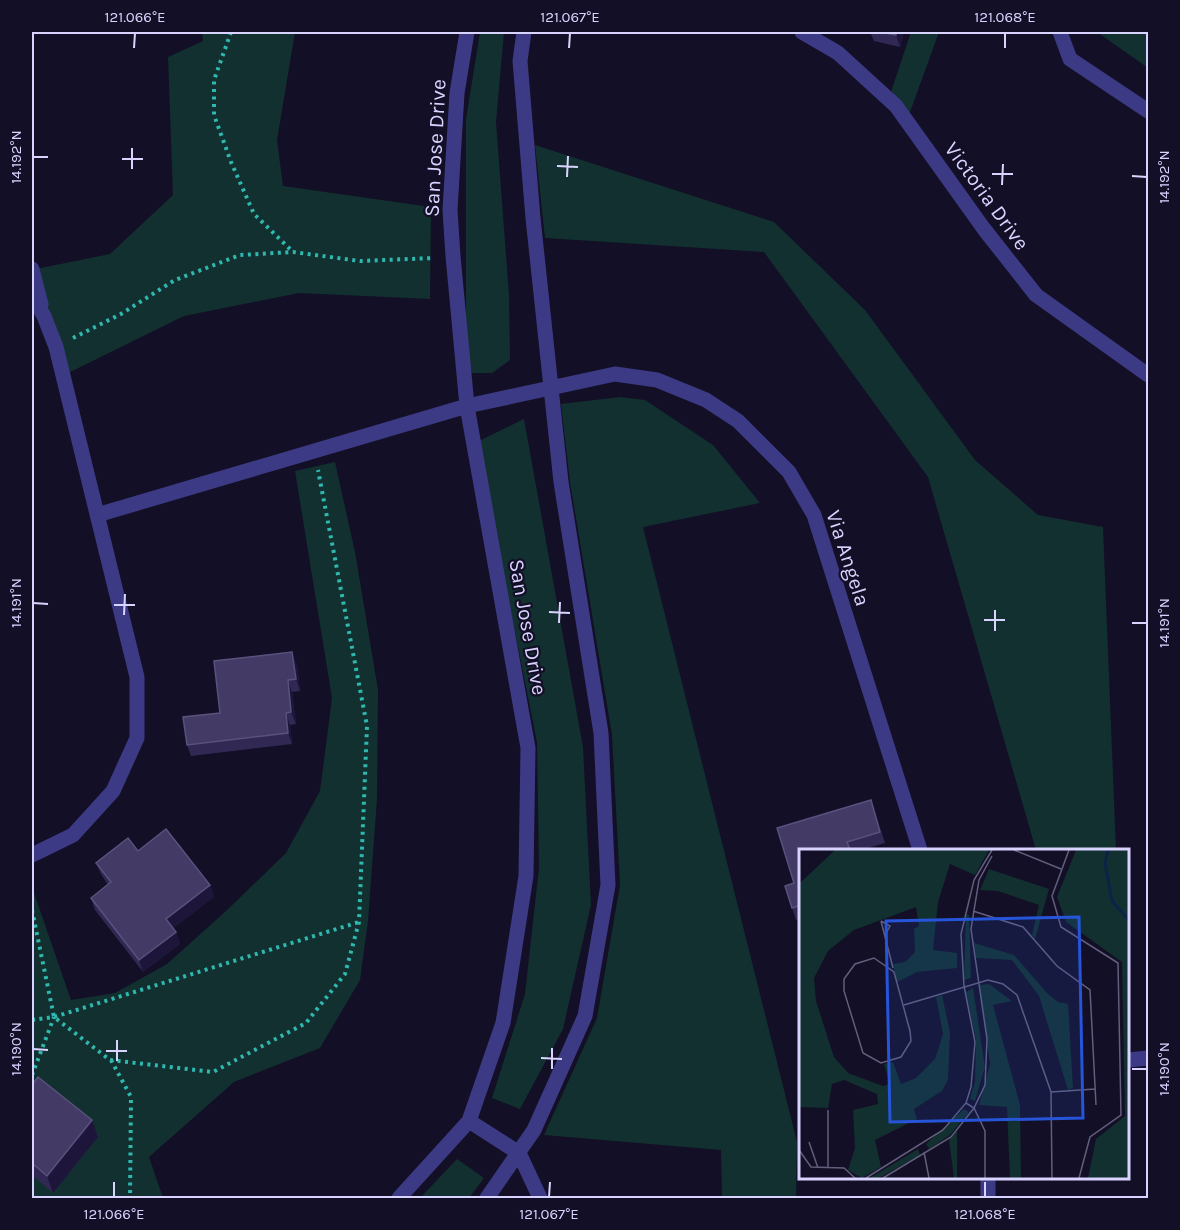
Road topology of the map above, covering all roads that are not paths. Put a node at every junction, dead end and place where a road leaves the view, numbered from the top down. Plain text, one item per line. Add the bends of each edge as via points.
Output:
1 (467, 32) edge
2 (524, 32) edge
3 (802, 32) edge
4 (1060, 32) edge
5 (1149, 111) edge
6 (32, 269) edge
7 (32, 296) edge
8 (44, 316) junction
9 (1149, 375) edge
10 (551, 388) junction
11 (467, 406) junction
12 (97, 515) junction
13 (920, 849) edge
14 (32, 855) edge
15 (1149, 1058) edge
16 (1129, 1060) edge
17 (469, 1121) junction
18 (519, 1153) junction
19 (988, 1179) edge
20 (399, 1198) edge
21 (487, 1198) edge
22 (540, 1198) edge
23 (988, 1198) edge

1 - 11 street, San Jose Drive via 456,105 450,210
2 - 10 street via 520,61
3 - 9 street, Victoria Drive via 838,53 896,106 1036,295
4 - 5 street via 1070,59
6 - 8 street
7 - 8 street
8 - 12 street via 56,347
10 - 11 street, Via Angela
10 - 13 street, Via Angela via 615,374 657,380 706,400 738,421 789,472 814,515
10 - 18 street via 561,482 601,733 608,885 585,1016 534,1130
11 - 12 street, Via Angela
11 - 17 street, San Jose Drive via 528,748 526,876 507,1001
12 - 14 street via 137,677 137,738 105,800 73,835
15 - 16 street
17 - 18 street
17 - 20 street, San Jose Drive
18 - 21 street
18 - 22 street
19 - 23 street

